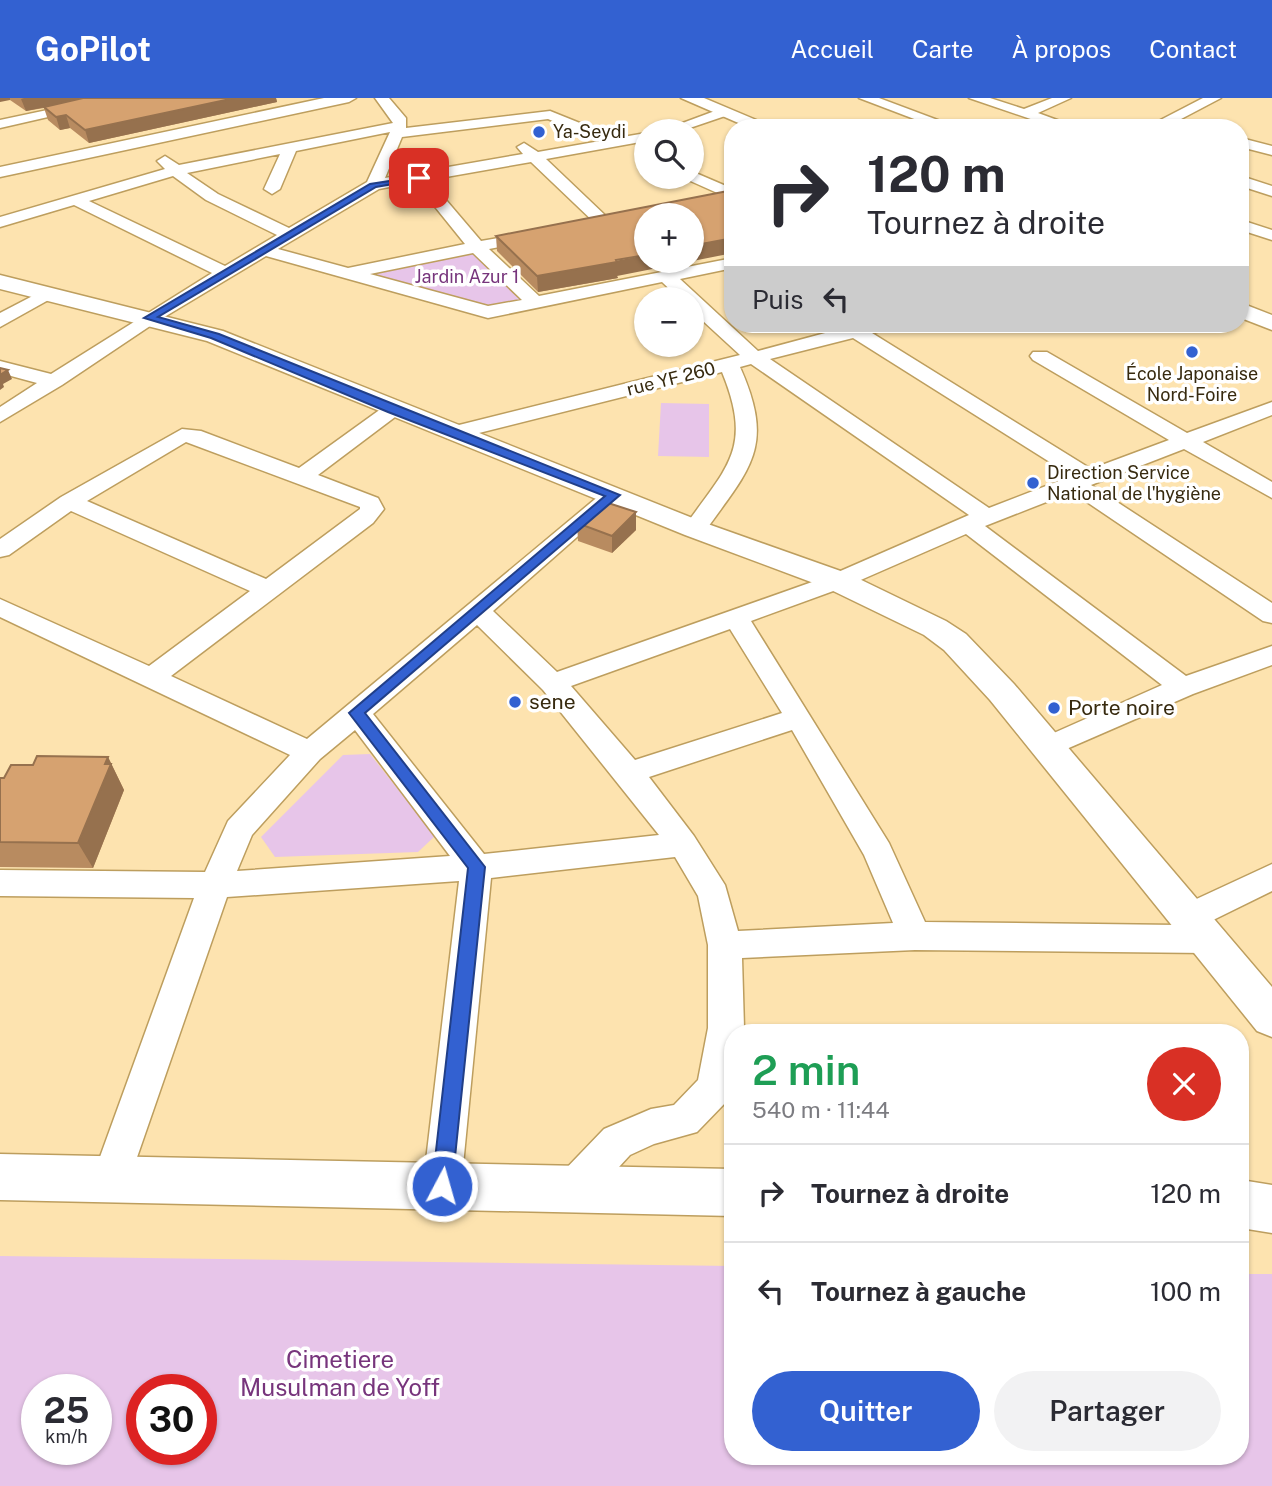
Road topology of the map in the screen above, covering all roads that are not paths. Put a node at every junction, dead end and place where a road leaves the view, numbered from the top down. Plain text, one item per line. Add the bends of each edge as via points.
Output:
1 (124, 98) edge
2 (349, 98) edge
3 (382, 98) edge
4 (689, 98) edge
5 (866, 98) edge
6 (907, 98) edge
7 (976, 98) edge
8 (1064, 98) edge
9 (1213, 98) edge
10 (290, 102) edge
11 (8, 105) dead end
12 (886, 105) junction
13 (723, 112) junction
14 (1025, 113) junction
15 (22, 119) junction
16 (499, 119) junction
17 (703, 119) edge
18 (742, 119) edge
19 (926, 119) edge
20 (1044, 119) edge
21 (1170, 119) edge
22 (0, 124) edge
23 (206, 127) junction
24 (399, 130) junction
25 (1272, 136) edge
26 (634, 140) edge
27 (139, 141) junction
28 (1249, 142) edge
29 (618, 143) junction
30 (1249, 144) edge
31 (291, 145) junction
32 (634, 150) edge
33 (1272, 151) edge
34 (241, 156) junction
35 (533, 157) junction
36 (177, 170) junction
37 (0, 173) edge
38 (419, 178) junction
39 (704, 182) edge
40 (1249, 184) edge
41 (373, 185) junction
42 (272, 189) dead end
43 (1272, 191) edge
44 (724, 192) edge
45 (724, 198) edge
46 (73, 199) junction
47 (707, 202) edge
48 (0, 222) edge
49 (577, 226) edge
50 (1249, 228) edge
51 (552, 232) edge
52 (289, 235) junction
53 (1272, 235) edge
54 (477, 247) junction
55 (264, 250) junction
56 (724, 265) edge
57 (349, 272) junction
58 (226, 273) junction
59 (667, 277) junction
60 (0, 282) edge
61 (46, 294) junction
62 (535, 302) junction
63 (1249, 313) edge
64 (149, 318) junction
65 (0, 321) edge
66 (1272, 323) edge
67 (724, 330) edge
68 (727, 333) edge
69 (847, 333) edge
70 (858, 333) edge
71 (1041, 355) dead end
72 (752, 356) junction
73 (729, 364) junction
74 (0, 367) edge
75 (55, 381) junction
76 (1272, 408) edge
77 (392, 410) junction
78 (0, 416) edge
79 (455, 433) junction
80 (1186, 441) junction
81 (301, 477) junction
82 (1083, 481) junction
83 (1272, 491) edge
84 (614, 495) junction
85 (69, 502) junction
86 (977, 521) junction
87 (695, 529) junction
88 (0, 550) edge
89 (838, 581) junction
90 (267, 589) junction
91 (0, 607) edge
92 (479, 612) junction
93 (1272, 615) edge
94 (735, 617) junction
95 (1272, 655) edge
96 (150, 678) junction
97 (552, 683) junction
98 (1183, 687) junction
99 (357, 713) junction
100 (799, 718) junction
101 (1048, 747) junction
102 (310, 752) junction
103 (629, 773) junction
104 (683, 844) junction
105 (476, 867) junction
106 (1272, 877) edge
107 (0, 883) edge
108 (215, 885) junction
109 (1198, 928) junction
110 (915, 936) junction
111 (725, 945) junction
112 (1272, 1018) edge
113 (726, 1024) edge
114 (724, 1039) edge
115 (0, 1177) edge
116 (111, 1179) junction
117 (442, 1186) junction
118 (570, 1192) junction
119 (724, 1193) edge

1 - 15 street
2 - 10 street
3 - 24 street via 399,118
4 - 13 street
5 - 12 street
6 - 12 street
7 - 14 street
8 - 14 street
9 - 21 street
10 - 23 street
11 - 15 street
12 - 19 street
13 - 17 street
13 - 18 street
14 - 20 street
15 - 22 street
16 - 24 street
16 - 29 street via 557,116
16 - 35 street
23 - 27 street
23 - 34 street
24 - 31 street
24 - 41 street
25 - 28 street
26 - 29 street
27 - 36 street
27 - 37 street
29 - 32 street
29 - 35 street
30 - 33 street
31 - 34 street
31 - 42 street
34 - 36 street
35 - 38 street
35 - 49 street via 609,220
36 - 46 street
36 - 52 street via 212,197
38 - 41 street
38 - 54 street
39 - 44 street
40 - 43 street
41 - 52 street
45 - 47 street
46 - 48 street
46 - 58 street
50 - 53 street
51 - 54 street
52 - 55 street
54 - 57 street
54 - 62 street
55 - 57 street
55 - 58 street
56 - 59 street
57 - 62 street via 480,311
58 - 64 street
59 - 62 street
59 - 67 street
60 - 61 street
61 - 64 street
61 - 65 street
63 - 66 street
64 - 75 street
64 - 77 street via 215,336
68 - 72 street
69 - 72 street, rue YF 260
70 - 82 street
71 - 80 street
72 - 73 street, rue YF 260
72 - 86 street
73 - 79 street, rue YF 260
73 - 87 street via 750,424 746,456
74 - 75 street
75 - 78 street
76 - 80 street
77 - 79 street
77 - 81 street
79 - 84 street
80 - 82 street
80 - 83 street
81 - 85 street via 182,435
81 - 90 street via 370,503 372,509
82 - 86 street
82 - 93 street
84 - 87 street
84 - 92 street
85 - 88 street
85 - 90 street
86 - 89 street
86 - 98 street
87 - 89 street
89 - 94 street
89 - 101 street via 912,614 955,642
90 - 96 street
91 - 96 street
92 - 97 street
92 - 99 street
94 - 97 street
94 - 100 street
95 - 98 street
96 - 102 street
97 - 103 street
98 - 101 street
99 - 102 street
99 - 105 street
100 - 103 street
100 - 110 street via 878,852
101 - 109 street
102 - 108 street via 239,829
103 - 104 street
104 - 105 street
104 - 111 street via 714,894
105 - 108 street
105 - 117 street
106 - 109 street
107 - 108 street
108 - 116 street
109 - 110 street
109 - 112 street
110 - 111 street
111 - 113 street
114 - 118 street via 715,1088 684,1120 651,1127 617,1142
115 - 116 street
116 - 117 street
117 - 118 street
118 - 119 street

